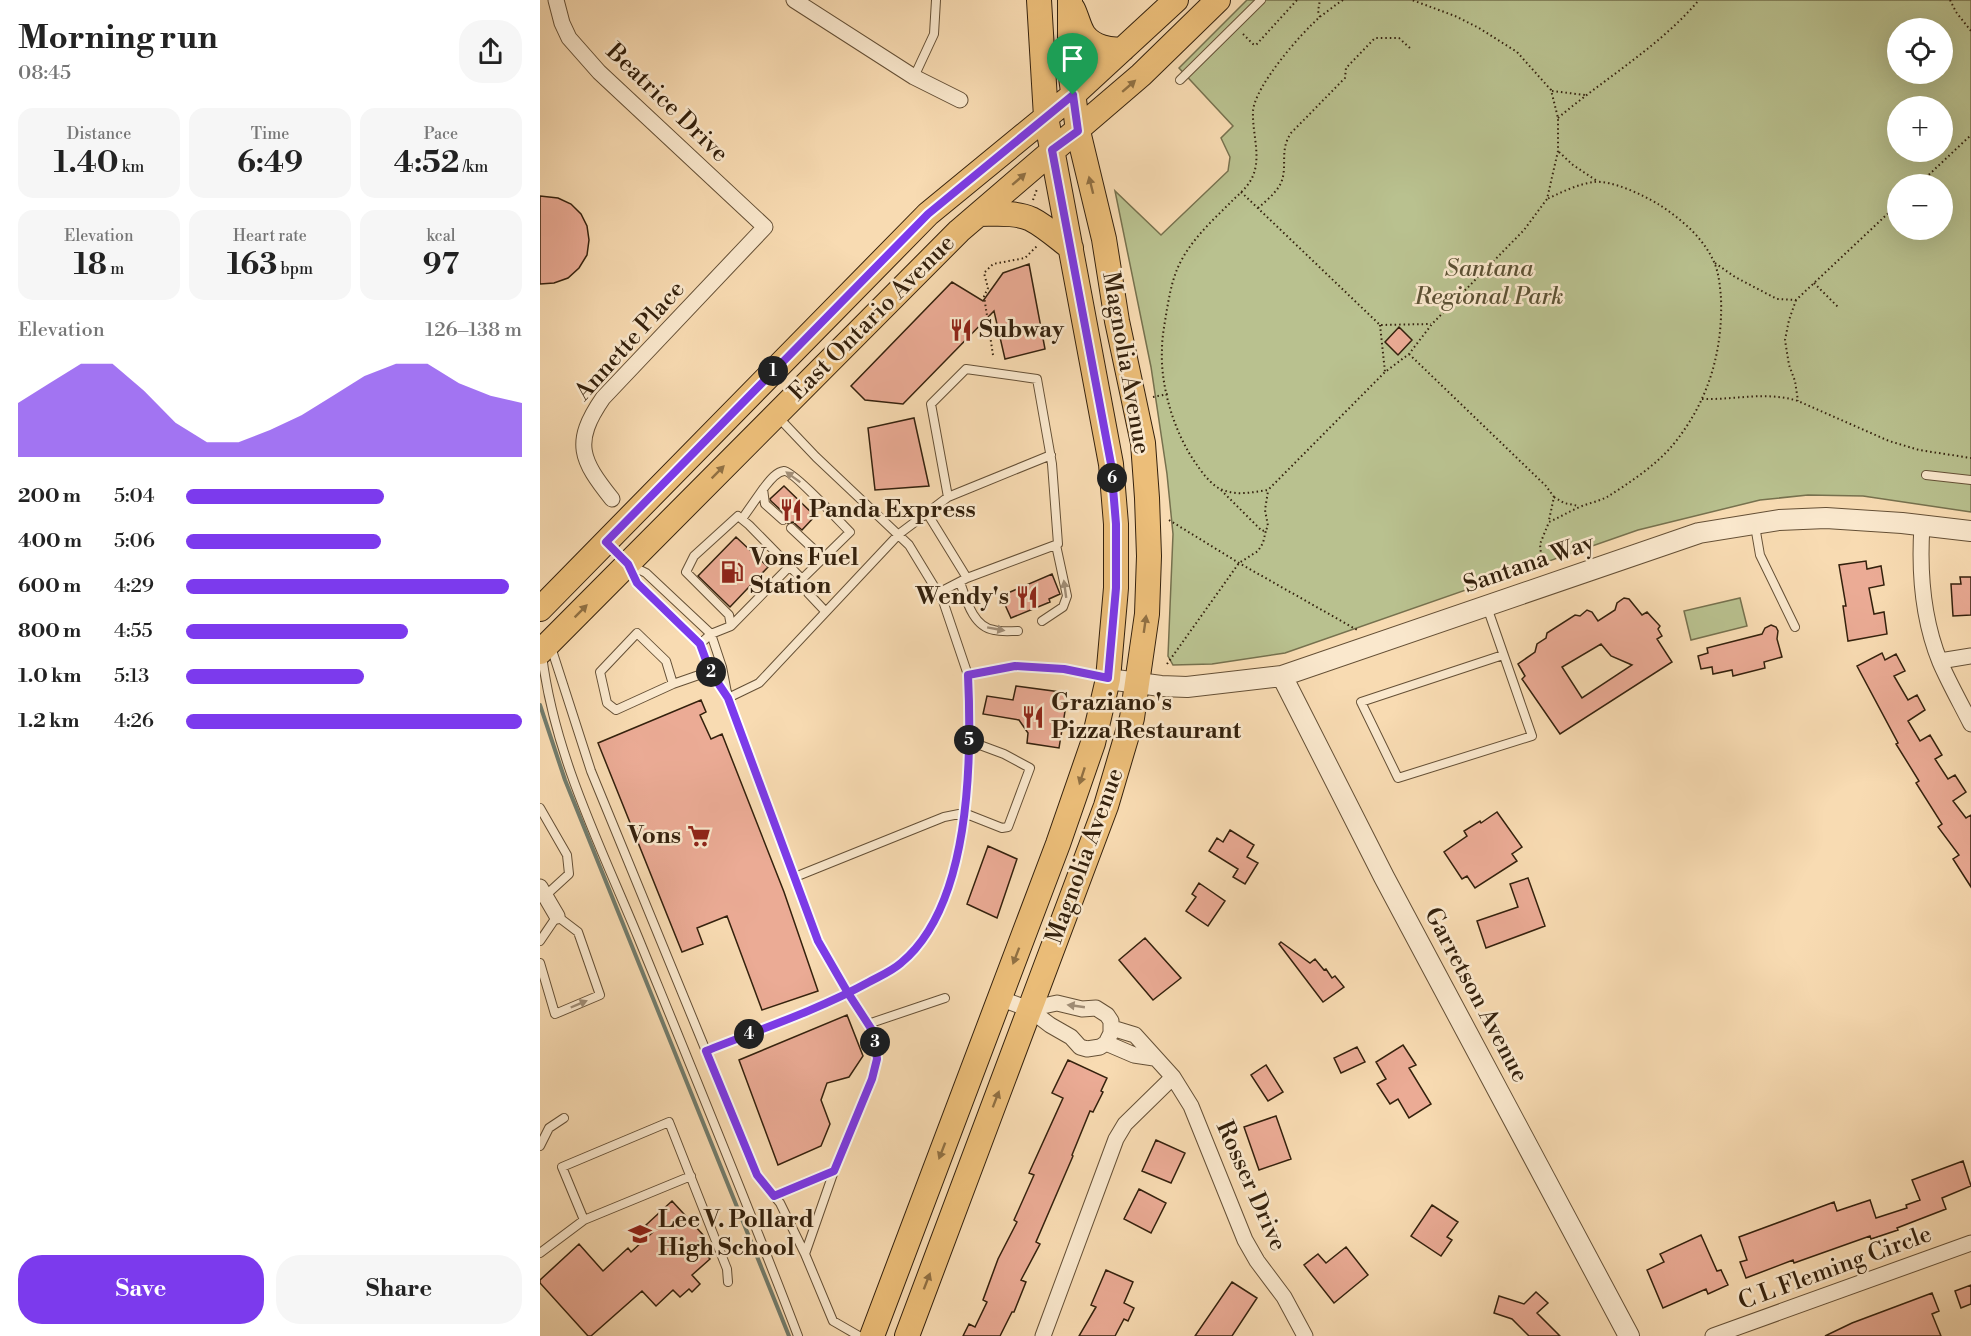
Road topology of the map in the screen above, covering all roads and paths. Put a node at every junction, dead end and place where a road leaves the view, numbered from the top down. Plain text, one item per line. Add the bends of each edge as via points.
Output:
1 (556, 0) edge
2 (794, 0) edge
3 (936, 0) edge
4 (1039, 0) edge
5 (1176, 0) edge
6 (1218, 0) edge
7 (1297, 0) edge
8 (1320, 0) edge
9 (1343, 0) edge
10 (1412, 0) edge
11 (1699, 0) edge
12 (1950, 0) edge
13 (1070, 2) edge
14 (1256, 2) edge
15 (1320, 17) junction
16 (1235, 26) junction
17 (1971, 31) edge
18 (1124, 49) junction
19 (1411, 49) dead end
20 (914, 77) junction
21 (1180, 80) dead end
22 (1551, 90) junction
23 (1073, 95) junction
24 (1585, 95) junction
25 (960, 100) dead end
26 (1046, 117) junction
27 (1558, 118) junction
28 (1078, 131) junction
29 (1971, 135) edge
30 (1052, 150) junction
31 (1558, 151) junction
32 (1930, 174) edge
33 (1597, 182) junction
34 (1241, 192) junction
35 (1547, 199) junction
36 (1258, 208) junction
37 (979, 214) junction
38 (1887, 214) edge
39 (765, 227) joint
40 (1039, 245) dead end
41 (1071, 248) junction
42 (1715, 263) junction
43 (1814, 283) junction
44 (1796, 300) junction
45 (1838, 308) dead end
46 (1432, 324) junction
47 (1380, 325) junction
48 (1409, 354) junction
49 (993, 355) dead end
50 (1385, 372) junction
51 (1168, 394) junction
52 (1151, 397) dead end
53 (1702, 399) junction
54 (1798, 401) junction
55 (776, 414) junction
56 (1051, 455) junction
57 (1971, 458) edge
58 (1926, 475) dead end
59 (1971, 480) edge
60 (762, 489) junction
61 (1221, 490) junction
62 (1268, 490) junction
63 (948, 497) junction
64 (1554, 497) junction
65 (612, 499) dead end
66 (1581, 506) junction
67 (927, 513) junction
68 (742, 519) junction
69 (783, 520) dead end
70 (1168, 520) dead end
71 (1549, 522) junction
72 (1755, 524) junction
73 (1922, 526) junction
74 (791, 528) dead end
75 (1266, 530) junction
76 (1971, 531) edge
77 (899, 534) junction
78 (606, 542) junction
79 (1056, 545) junction
80 (823, 558) junction
81 (1239, 563) junction
82 (628, 564) junction
83 (1542, 565) dead end
84 (790, 566) junction
85 (802, 579) junction
86 (964, 580) junction
87 (938, 593) junction
88 (1487, 606) junction
89 (540, 608) edge
90 (825, 611) junction
91 (1042, 621) dead end
92 (731, 626) junction
93 (1795, 627) dead end
94 (1018, 631) dead end
95 (1359, 631) dead end
96 (711, 634) junction
97 (700, 644) junction
98 (544, 648) edge
99 (1503, 655) junction
100 (1971, 656) edge
101 (1940, 661) junction
102 (1167, 664) dead end
103 (722, 667) junction
104 (710, 671) junction
105 (968, 675) junction
106 (1282, 676) junction
107 (1108, 678) junction
108 (1137, 682) junction
109 (673, 684) junction
110 (728, 698) junction
111 (1971, 724) edge
112 (969, 741) junction
113 (540, 808) edge
114 (964, 813) junction
115 (795, 877) junction
116 (543, 892) edge
117 (557, 916) junction
118 (540, 941) edge
119 (540, 963) edge
120 (848, 993) junction
121 (945, 998) dead end
122 (999, 998) junction
123 (1029, 1009) junction
124 (868, 1024) junction
125 (1112, 1028) junction
126 (1106, 1043) junction
127 (706, 1051) junction
128 (1154, 1058) junction
129 (1173, 1077) junction
130 (564, 1118) dead end
131 (540, 1146) edge
132 (834, 1171) junction
133 (691, 1176) junction
134 (774, 1196) junction
135 (584, 1220) junction
136 (1971, 1243) edge
137 (540, 1253) edge
138 (805, 1254) junction
139 (728, 1282) dead end
140 (1302, 1331) edge
141 (798, 1336) edge
142 (859, 1336) edge
143 (872, 1336) edge
144 (907, 1336) edge
145 (1043, 1336) edge
146 (1286, 1336) edge
147 (1629, 1336) edge
148 (1713, 1336) edge

1 - 39 street, Beatrice Drive via 569,38 592,64
2 - 20 street
3 - 20 lane via 934,34
4 - 26 main road, Magnolia Avenue
5 - 18 main road, East Ontario Avenue
28 -> 6 main road, East Ontario Avenue
7 - 16 path via 1256,45
8 - 15 path
9 - 15 path
10 - 22 path via 1455,16 1517,51
11 - 24 path via 1676,26
12 - 17 path
13 - 18 main road via 1084,36 1096,45
13 - 23 main road, Magnolia Avenue
14 - 16 lane
15 - 34 path via 1258,92 1252,127 1256,169
16 - 21 lane
18 - 23 main road, East Ontario Avenue
19 - 36 path via 1399,38 1375,38 1346,68 1345,78 1286,140 1280,186
20 - 25 street
22 - 24 path
22 - 27 path
23 - 26 main road, East Ontario Avenue
23 - 28 main road, Magnolia Avenue
24 - 27 path
26 - 30 main road, Magnolia Avenue
26 - 78 main road, East Ontario Avenue via 928,214
27 - 31 path
28 - 30 main road, East Ontario Avenue
108 -> 28 main road, Magnolia Avenue via 1147,614 1149,556 1143,443 1104,239
29 - 32 path
37 -> 30 main road, East Ontario Avenue
30 - 41 main road, Magnolia Avenue
31 - 33 path
31 - 35 path
33 - 35 path via 1570,188
33 - 42 path via 1629,189 1678,217
34 - 36 path
34 - 51 path via 1189,248 1172,283 1162,350
35 - 46 path via 1524,230
36 - 47 path
37 - 41 main road via 1026,217
37 - 55 main road, East Ontario Avenue
38 - 43 path
39 - 65 street, Annette Place via 603,398 591,416 584,454 592,474
40 - 49 path via 1024,258 993,264 984,273
41 - 107 main road, Magnolia Avenue via 1111,464 1116,588
42 - 44 path via 1777,299
42 - 53 path via 1722,319 1713,369
43 - 44 path
43 - 45 path
44 - 54 path via 1785,340
46 - 47 path
46 - 48 path
47 - 50 path
48 - 50 path
48 - 64 path
50 - 62 path
51 - 52 path
51 - 61 path via 1178,433 1204,474
53 - 54 path via 1767,394
53 - 66 path via 1670,448 1605,498
54 - 57 path via 1889,441
55 - 77 lane
82 -> 55 main road, East Ontario Avenue
56 - 63 lane
56 - 63 lane via 1037,379 966,369 931,404
56 - 79 lane
58 - 59 lane
60 - 68 lane
60 - 69 lane via 765,504
80 -> 60 lane via 850,532 789,472 774,476
61 - 62 path via 1245,494
61 - 75 path via 1255,526
62 - 75 path
63 - 67 lane
64 - 66 path
64 - 71 path
66 - 71 path
67 - 77 lane
67 - 86 lane
68 - 84 lane
68 - 92 lane via 738,516 694,556 686,572 729,615
70 - 81 path
71 - 83 path via 1540,544
72 - 73 street, Santana Way via 1826,518
72 - 88 street, Santana Way via 1699,533
72 - 93 lane via 1760,555
73 - 76 street, Santana Way
73 - 101 street via 1921,572 1928,621
74 - 80 lane
75 - 81 path via 1258,550
77 - 87 lane
77 - 90 lane
78 - 82 lane
78 - 89 main road, East Ontario Avenue
79 - 86 lane
91 -> 79 lane via 1063,608 1067,596
80 - 85 lane
81 - 95 path
81 - 102 path
82 - 96 lane via 646,573
82 - 97 lane via 637,583
98 -> 82 main road, East Ontario Avenue
84 - 85 lane
84 - 92 lane
85 - 90 lane via 808,593
86 - 87 lane
86 -> 94 lane via 968,602 979,623 992,630
87 - 105 lane
88 - 99 lane
88 - 106 street, Santana Way
90 - 110 lane via 759,683
92 - 96 lane
96 - 97 lane
96 - 103 lane
97 - 104 lane
98 - 127 lane
98 - 141 lane via 546,688 557,734
99 - 99 lane via 1532,735 1398,778 1361,702
100 - 101 street
101 - 111 street
103 - 104 lane
103 - 110 lane
104 - 109 lane
104 - 110 lane
105 - 107 lane via 1015,666 1064,669
105 - 112 lane
106 - 108 street, Santana Way via 1187,687
106 - 147 street, Garretson Avenue via 1384,877
107 - 108 street, Santana Way
107 -> 122 main road, Magnolia Avenue via 1081,780
108 - 123 main road, Magnolia Avenue via 1132,718 1106,806
109 - 109 lane via 616,710 607,703 600,672 637,633 666,661
110 - 115 lane
112 - 114 lane
112 - 114 lane via 1030,768 1008,827
113 - 116 lane via 567,855 569,874
114 - 115 lane via 944,817
114 - 120 lane via 944,901 926,934 900,965
115 - 120 lane via 818,941
116 - 117 street
117 - 118 lane
119 -> 117 lane via 555,1014 600,995 578,932
120 - 124 lane
120 - 127 lane
121 - 124 lane
122 - 123 street
122 -> 143 main road, Magnolia Avenue
125 -> 123 street, Rosser Drive via 1107,1015 1096,1008 1058,1003
123 - 126 street via 1071,1036 1080,1047 1094,1049
144 -> 123 main road, Magnolia Avenue
124 - 132 lane via 874,1033 877,1059
125 - 126 street
125 - 128 street, Rosser Drive via 1135,1035
126 - 128 street via 1134,1055
127 - 134 lane via 757,1175
128 - 129 street, Rosser Drive
129 - 140 street, Rosser Drive via 1191,1106 1245,1239
129 - 145 street via 1125,1124 1116,1139
130 - 131 lane via 549,1128
132 - 134 lane
132 - 138 lane
133 - 135 lane
133 - 135 lane via 669,1122 562,1167
133 - 139 lane via 727,1269
134 - 138 lane
135 - 137 lane
136 - 148 street, C L Fleming Circle
138 - 142 lane via 833,1321
140 - 146 street

